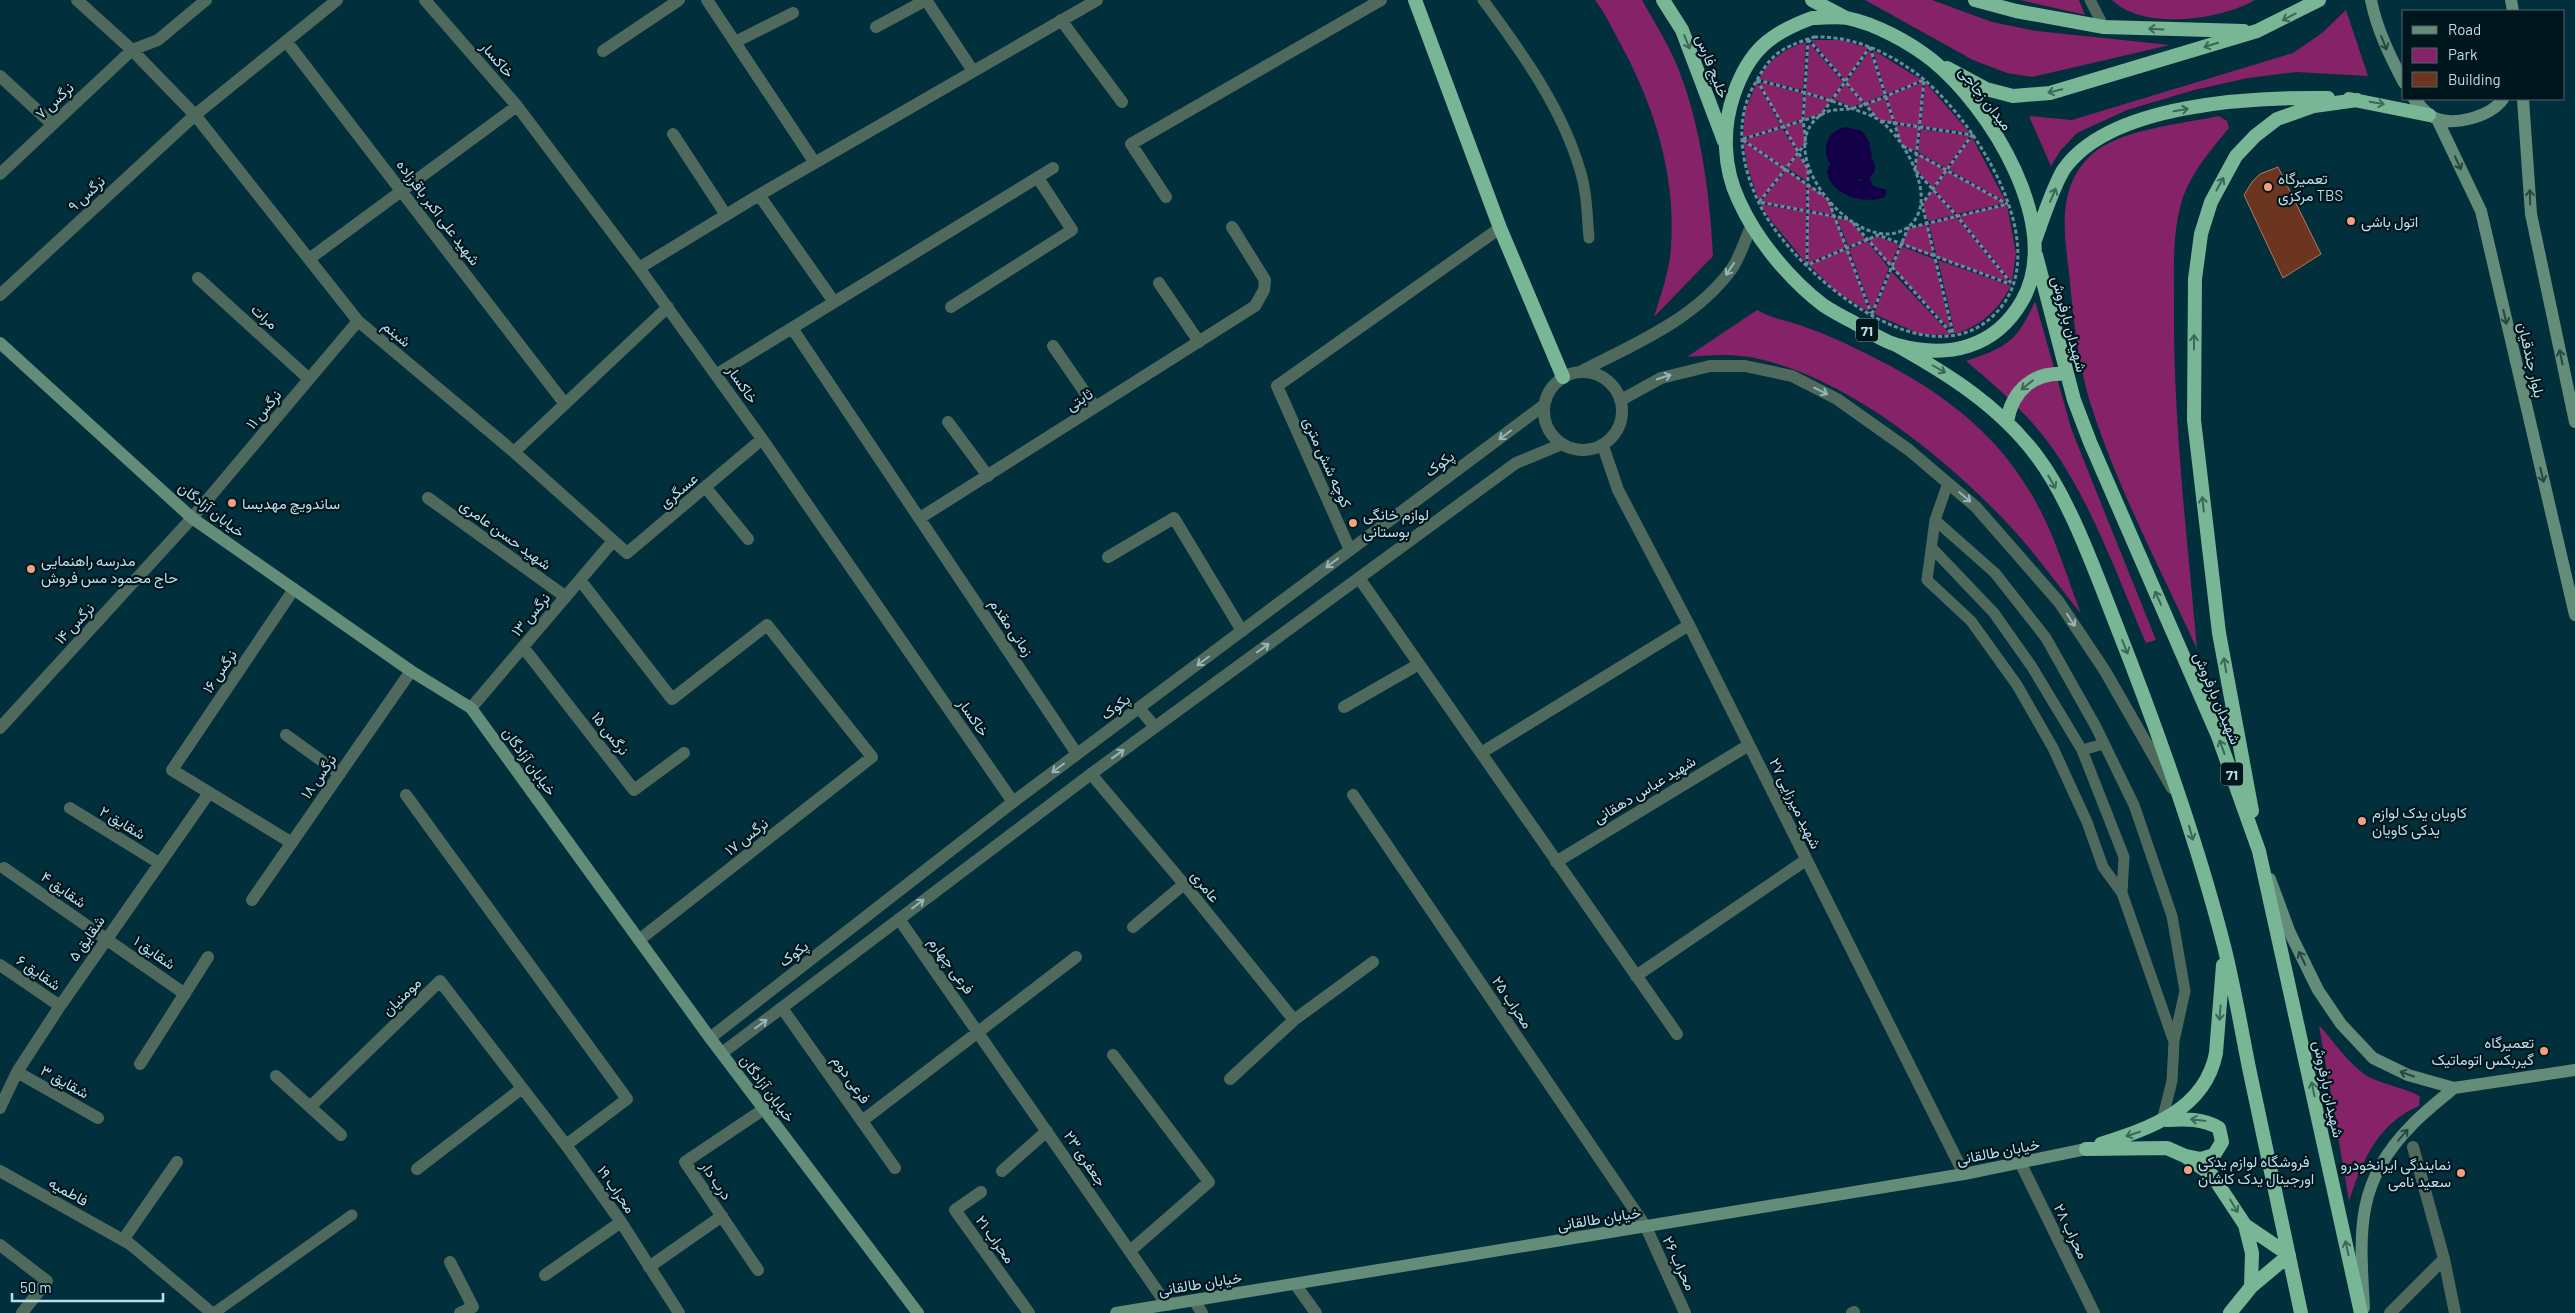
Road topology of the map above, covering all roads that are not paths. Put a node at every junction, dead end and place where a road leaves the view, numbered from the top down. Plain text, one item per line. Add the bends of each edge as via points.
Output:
1 (76, 0) edge
2 (206, 0) edge
3 (338, 0) edge
4 (425, 0) edge
5 (679, 0) edge
6 (707, 0) edge
7 (926, 0) edge
8 (1097, 0) edge
9 (1381, 0) edge
10 (1416, 0) edge
11 (1484, 0) edge
12 (1663, 0) edge
13 (1812, 0) edge
14 (1975, 0) edge
15 (2090, 0) edge
16 (2319, 0) edge
17 (2371, 0) edge
18 (793, 13) dead end
19 (1846, 18) junction
20 (1061, 20) junction
21 (876, 27) dead end
22 (2104, 27) junction
23 (2258, 31) junction
24 (286, 41) junction
25 (735, 42) junction
26 (132, 50) junction
27 (603, 51) dead end
28 (1931, 60) junction
29 (973, 71) junction
30 (0, 76) edge
31 (2402, 79) edge
32 (2357, 100) junction
33 (2415, 100) edge
34 (2501, 100) edge
35 (2523, 100) edge
36 (1122, 102) dead end
37 (517, 106) junction
38 (195, 115) junction
39 (2433, 117) junction
40 (52, 124) junction
41 (673, 134) dead end
42 (1726, 146) junction
43 (815, 163) junction
44 (1053, 168) dead end
45 (0, 174) edge
46 (1038, 178) junction
47 (401, 190) junction
48 (759, 195) junction
49 (1166, 197) dead end
50 (726, 215) junction
51 (1752, 225) junction
52 (1232, 227) dead end
53 (1500, 228) junction
54 (1589, 238) dead end
55 (2034, 240) junction
56 (2036, 255) junction
57 (309, 259) junction
58 (639, 268) junction
59 (198, 278) dead end
60 (1160, 283) dead end
61 (0, 295) edge
62 (834, 302) junction
63 (668, 307) junction
64 (951, 307) dead end
65 (358, 321) junction
66 (792, 328) junction
67 (1199, 342) junction
68 (0, 343) edge
69 (1896, 345) junction
70 (1053, 346) dead end
71 (1580, 372) junction
72 (717, 374) junction
73 (2067, 374) junction
74 (1563, 377) junction
75 (309, 379) junction
76 (1621, 400) junction
77 (565, 404) junction
78 (1544, 405) junction
79 (1095, 407) junction
80 (948, 422) dead end
81 (2007, 422) junction
82 (2575, 422) edge
83 (762, 438) junction
84 (1562, 444) junction
85 (1603, 446) junction
86 (514, 452) junction
87 (988, 476) junction
88 (1948, 483) junction
89 (706, 488) junction
90 (428, 498) dead end
91 (192, 518) junction
92 (920, 518) junction
93 (1935, 520) junction
94 (748, 539) dead end
95 (613, 541) junction
96 (1932, 548) junction
97 (1350, 550) junction
98 (1108, 557) dead end
99 (1359, 578) junction
100 (580, 580) junction
101 (294, 589) junction
102 (566, 597) junction
103 (2575, 615) edge
104 (1689, 625) junction
105 (1242, 631) junction
106 (524, 647) junction
107 (1419, 664) junction
108 (411, 671) junction
109 (1344, 707) dead end
110 (471, 708) junction
111 (1140, 708) junction
112 (1156, 727) junction
113 (0, 728) edge
114 (286, 735) dead end
115 (2104, 744) junction
116 (1749, 745) junction
117 (2082, 750) junction
118 (684, 753) dead end
119 (1481, 753) junction
120 (1077, 754) junction
121 (340, 774) junction
122 (1090, 774) junction
123 (209, 793) junction
124 (406, 794) dead end
125 (1353, 795) dead end
126 (1013, 802) junction
127 (2184, 807) junction
128 (70, 808) dead end
129 (292, 842) junction
130 (2260, 851) junction
131 (1806, 860) junction
132 (1556, 862) junction
133 (159, 863) junction
134 (4, 868) dead end
135 (1184, 884) junction
136 (2122, 893) junction
137 (252, 900) dead end
138 (898, 919) junction
139 (1133, 927) dead end
140 (106, 938) junction
141 (640, 940) junction
142 (2224, 947) junction
143 (208, 957) dead end
144 (1076, 957) dead end
145 (1373, 962) dead end
146 (0, 965) edge
147 (1636, 976) junction
148 (185, 994) junction
149 (60, 1006) junction
150 (782, 1008) junction
151 (1294, 1020) junction
152 (978, 1030) junction
153 (1677, 1034) dead end
154 (710, 1038) junction
155 (2174, 1042) junction
156 (722, 1054) junction
157 (1113, 1055) dead end
158 (140, 1064) dead end
159 (2575, 1070) edge
160 (17, 1072) junction
161 (276, 1076) dead end
162 (1230, 1079) dead end
163 (4, 1083) edge
164 (2454, 1088) junction
165 (521, 1089) junction
166 (310, 1107) junction
167 (0, 1108) edge
168 (764, 1109) junction
169 (98, 1118) dead end
170 (862, 1121) junction
171 (2161, 1123) junction
172 (1047, 1131) junction
173 (340, 1134) dead end
174 (566, 1145) junction
175 (2413, 1146) dead end
176 (2086, 1149) junction
177 (2185, 1156) junction
178 (177, 1162) dead end
179 (2021, 1164) junction
180 (895, 1168) dead end
181 (417, 1169) dead end
182 (0, 1171) edge
183 (1002, 1171) dead end
184 (1964, 1174) junction
185 (981, 1192) dead end
186 (352, 1215) dead end
187 (722, 1216) junction
188 (621, 1222) junction
189 (2245, 1225) junction
190 (1646, 1227) junction
191 (123, 1240) junction
192 (0, 1246) edge
193 (1130, 1251) junction
194 (2289, 1256) junction
195 (2444, 1259) junction
196 (450, 1262) dead end
197 (649, 1267) junction
198 (758, 1270) dead end
199 (545, 1275) dead end
200 (1295, 1284) junction
201 (2251, 1287) junction
202 (1194, 1300) junction
203 (1167, 1305) junction
204 (22, 1313) edge
205 (213, 1313) edge
206 (460, 1313) edge
207 (678, 1313) edge
208 (918, 1313) edge
209 (1029, 1313) edge
210 (1116, 1313) edge
211 (1202, 1313) edge
212 (1316, 1313) edge
213 (1685, 1313) edge
214 (2094, 1313) edge
215 (2230, 1313) edge
216 (2301, 1313) edge
217 (2363, 1313) edge
218 (2390, 1313) edge
219 (2455, 1313) edge

1 - 26 street, شبنم
2 - 26 street via 158,40
3 - 24 street, نرگس ۹
4 - 37 street, خاکسار
5 - 27 street
6 - 25 street
7 - 21 street
7 - 29 street
8 - 20 street
9 - 49 street via 1131,144
10 - 53 highway
11 - 54 lane via 1533,73 1559,119 1586,191
12 -> 42 highway, خلیج فارس / 71 via 1682,30
13 - 19 highway, 71
14 - 22 highway
15 - 22 lane
16 -> 23 highway
17 -> 31 main road via 2384,42
18 - 25 street
19 - 28 highway, میدان زجاجی / 71 via 1878,28
19 - 42 highway, میدان زجاجی / 71 via 1812,18 1785,28 1762,44 1738,80 1728,110
20 - 29 street
20 - 36 street
23 -> 22 highway
23 -> 28 highway via 2050,93 2013,96 1986,89
24 - 38 street, نرگس ۹
24 - 47 street, شهید علی اکبر باقرزاده
25 - 43 street
26 - 38 street, شبنم
26 - 40 street, نرگس ۷
28 - 55 highway, میدان زجاجی / 71 via 1965,93 1998,137 2025,199
29 - 43 street
30 - 40 street
32 -> 39 highway
55 -> 32 highway via 2063,170 2086,145 2115,128 2140,118 2239,102 2284,97
130 -> 32 highway via 2219,633 2195,430 2195,279 2201,234 2211,202 2236,156 2277,119 2314,106
33 - 39 main road, بلوار جندقیان
34 - 39 main road via 2465,121
82 -> 35 main road, بلوار جندقیان via 2531,214
37 - 47 street
37 - 58 street, خاکسار
38 - 57 street, شبنم
38 - 61 street, نرگس ۹
39 -> 103 main road, بلوار جندقیان via 2481,211
40 - 45 street, نرگس ۷
41 - 50 street
42 - 51 highway, میدان زجاجی / 71 via 1738,199
43 - 48 street
44 - 46 street
46 - 62 street
46 - 64 street via 1072,230
47 - 57 street
47 - 77 street, شهید علی اکبر باقرزاده
48 - 50 street
48 - 62 street
50 - 58 street
51 - 69 highway, میدان زجاجی / 71 via 1795,280 1823,305
51 -> 71 street via 1731,269 1697,306 1659,331
52 - 67 street, ثابتی via 1265,280 1264,290 1255,306
53 - 74 highway
53 - 97 street, کوچه شش متری via 1277,386
55 - 56 highway, میدان زجاجی / 71
56 - 69 highway, میدان زجاجی / 71 via 2027,292 2012,319 2000,329 1968,348 1939,352
56 - 73 highway, شهیدان بارفروش / 71
57 - 65 street, شبنم
58 - 63 street, خاکسار
59 - 75 street, مرات
60 - 67 street
62 - 66 street
63 - 72 street, خاکسار
63 - 77 street
65 - 75 street, نرگس ۱۱
65 - 86 street, شبنم
66 - 72 street
66 - 92 street, زمانی مقدم
67 - 79 street, ثابتی
68 - 91 main road, خیابان آزادگان
69 -> 81 highway, 71 via 1945,372
70 - 79 street
71 - 74 street
71 - 76 street via 1597,374 1612,384
72 - 83 street, خاکسار
73 -> 81 highway via 2047,374 2029,382 2013,399
130 -> 73 highway, شهیدان بارفروش / 71 via 2218,736 2090,442
74 - 78 street via 1550,389
75 - 91 street, نرگس ۱۱
76 - 85 street via 1622,417 1616,433
76 -> 88 street via 1660,378 1710,366 1745,366 1792,376 1837,399 1909,450
77 - 86 street
78 - 84 street via 1545,423
78 -> 97 street, پکوک
79 - 87 street, ثابتی
80 - 87 street
81 -> 127 highway, 71 via 2038,456 2064,503 2130,659
83 - 89 street, عسگری
83 - 126 street, خاکسار
84 - 85 street via 1586,450
84 - 99 street via 1516,463
85 - 104 street, شهید میرزایی ۲۷ via 1618,490
86 - 95 street, شبنم
87 - 92 street, ثابتی
88 - 93 lane
88 -> 127 street via 1976,507 2059,602 2105,671
89 - 94 street
89 - 95 street, عسگری via 627,553
90 - 102 street, شهید حسن عامری
91 - 101 main road, خیابان آزادگان
91 - 113 street, نرگس ۱۴
92 - 120 street, زمانی مقدم
93 - 96 lane
93 - 115 lane via 1995,573 2046,638
95 - 100 street, نرگس ۱۳
96 - 117 lane via 1994,613 2032,667
96 - 136 lane via 1928,580 1971,621 2017,685 2053,748 2087,822 2103,867
97 -> 105 street, پکوک
98 - 105 street via 1174,518
99 - 107 street
112 -> 99 street
100 - 102 street, نرگس ۱۳
100 - 141 street, نرگس ۱۷ via 672,700 767,625 872,757
101 - 108 main road, خیابان آزادگان
101 - 123 street, نرگس ۱۶ via 172,770
102 - 106 street, نرگس ۱۳
104 - 116 street, شهید میرزایی ۲۷
104 - 119 street
105 -> 111 street, پکوک
106 - 110 street, نرگس ۱۳
106 - 118 street, نرگس ۱۵ via 634,790
107 - 109 street
107 - 119 street
108 - 110 main road, خیابان آزادگان
108 - 121 street, نرگس ۱۸
110 - 141 main road, خیابان آزادگان
111 - 112 street
111 - 120 street, پکوک
122 -> 112 street
114 - 121 street
115 - 117 lane
115 - 155 lane via 2134,805 2172,916 2185,991
116 - 131 street, شهید میرزایی ۲۷
116 - 132 street, شهید عباس دهقانی
117 - 136 lane via 2124,857
119 - 132 street
120 -> 126 street, پکوک
121 - 129 street, نرگس ۱۸
122 - 135 street, عامری
138 -> 122 street
123 - 129 street
123 - 133 street, شقایق ۵
124 - 174 street via 627,1099
125 - 190 street, محراب ۲۵
126 - 154 street, پکوک
127 -> 142 highway, 71
128 - 133 street, شقایق ۲
129 - 137 street, نرگس ۱۸
164 -> 130 main road via 2391,1068 2373,1058 2355,1041 2329,1008 2304,963
217 -> 130 highway, شهیدان بارفروش / 71
131 - 147 street
131 - 184 street, شهید میرزایی ۲۷
132 - 147 street
133 - 140 street, شقایق ۵
134 - 140 street, شقایق ۴
135 - 139 street
135 - 151 street, عامری
136 - 155 lane
138 - 150 street
138 - 152 street, فرعی چهارم
140 - 148 street, شقایق ۱
140 - 149 street, شقایق ۵
141 - 154 main road, خیابان آزادگان
142 -> 171 highway via 2220,1019 2213,1067 2197,1094
142 - 194 highway, 71
143 - 148 street
144 - 152 street
145 - 151 street
146 - 149 street, شقایق ۶
147 - 153 street
148 - 158 street
149 - 160 street, شقایق ۵
156 -> 150 street
150 - 170 street, فرعی دوم
151 - 162 street
152 - 170 street
152 - 172 street, جعفری ۲۳
154 - 156 main road, خیابان آزادگان
155 - 171 lane via 2172,1081
156 - 168 main road, خیابان آزادگان
157 - 193 street via 1209,1182
159 - 164 main road
160 - 163 street, شقایق ۵
160 - 169 street, شقایق ۳
161 - 166 street
163 - 167 street, شقایق ۵
217 -> 164 main road via 2361,1242 2366,1198 2390,1149
165 - 166 street, مومنیان via 440,981
165 - 174 street, محراب ۱۹
165 - 181 street
166 - 173 street
168 - 187 street, درب دار via 685,1162
168 - 208 main road, خیابان آزادگان
170 - 180 street, فرعی دوم
171 -> 176 highway
177 -> 171 highway via 2201,1159 2214,1156 2222,1142 2219,1128 2195,1119
172 - 183 street
172 - 193 street, جعفری ۲۳
174 - 188 street, محراب ۱۹
175 - 195 street
176 - 177 highway via 2166,1148
176 - 179 main road, خیابان طالقانی
177 -> 189 highway via 2212,1175
178 - 191 street
179 - 184 main road, خیابان طالقانی
179 - 214 street, محراب ۲۸
182 - 191 street, فاطمیه
184 - 190 main road, خیابان طالقانی
185 - 209 street, محراب ۲۱ via 955,1210
186 - 205 lane
187 - 197 street
187 - 198 street, درب دار
188 - 197 street, محراب ۱۹
188 - 199 street
189 - 194 highway
189 - 201 highway via 2252,1252
190 - 200 main road, خیابان طالقانی
190 - 213 street, محراب ۲۶
191 - 205 street, فاطمیه
192 - 204 street via 47,1281
193 - 203 street, جعفری ۲۳
194 - 201 highway
194 - 216 highway, 71
195 - 218 street
195 - 219 street
196 - 206 street via 473,1307
197 - 207 street, محراب ۱۹
200 - 202 main road, خیابان طالقانی
200 - 212 street
201 - 215 highway
202 - 203 main road, خیابان طالقانی
202 - 211 street
203 - 210 main road, خیابان طالقانی

